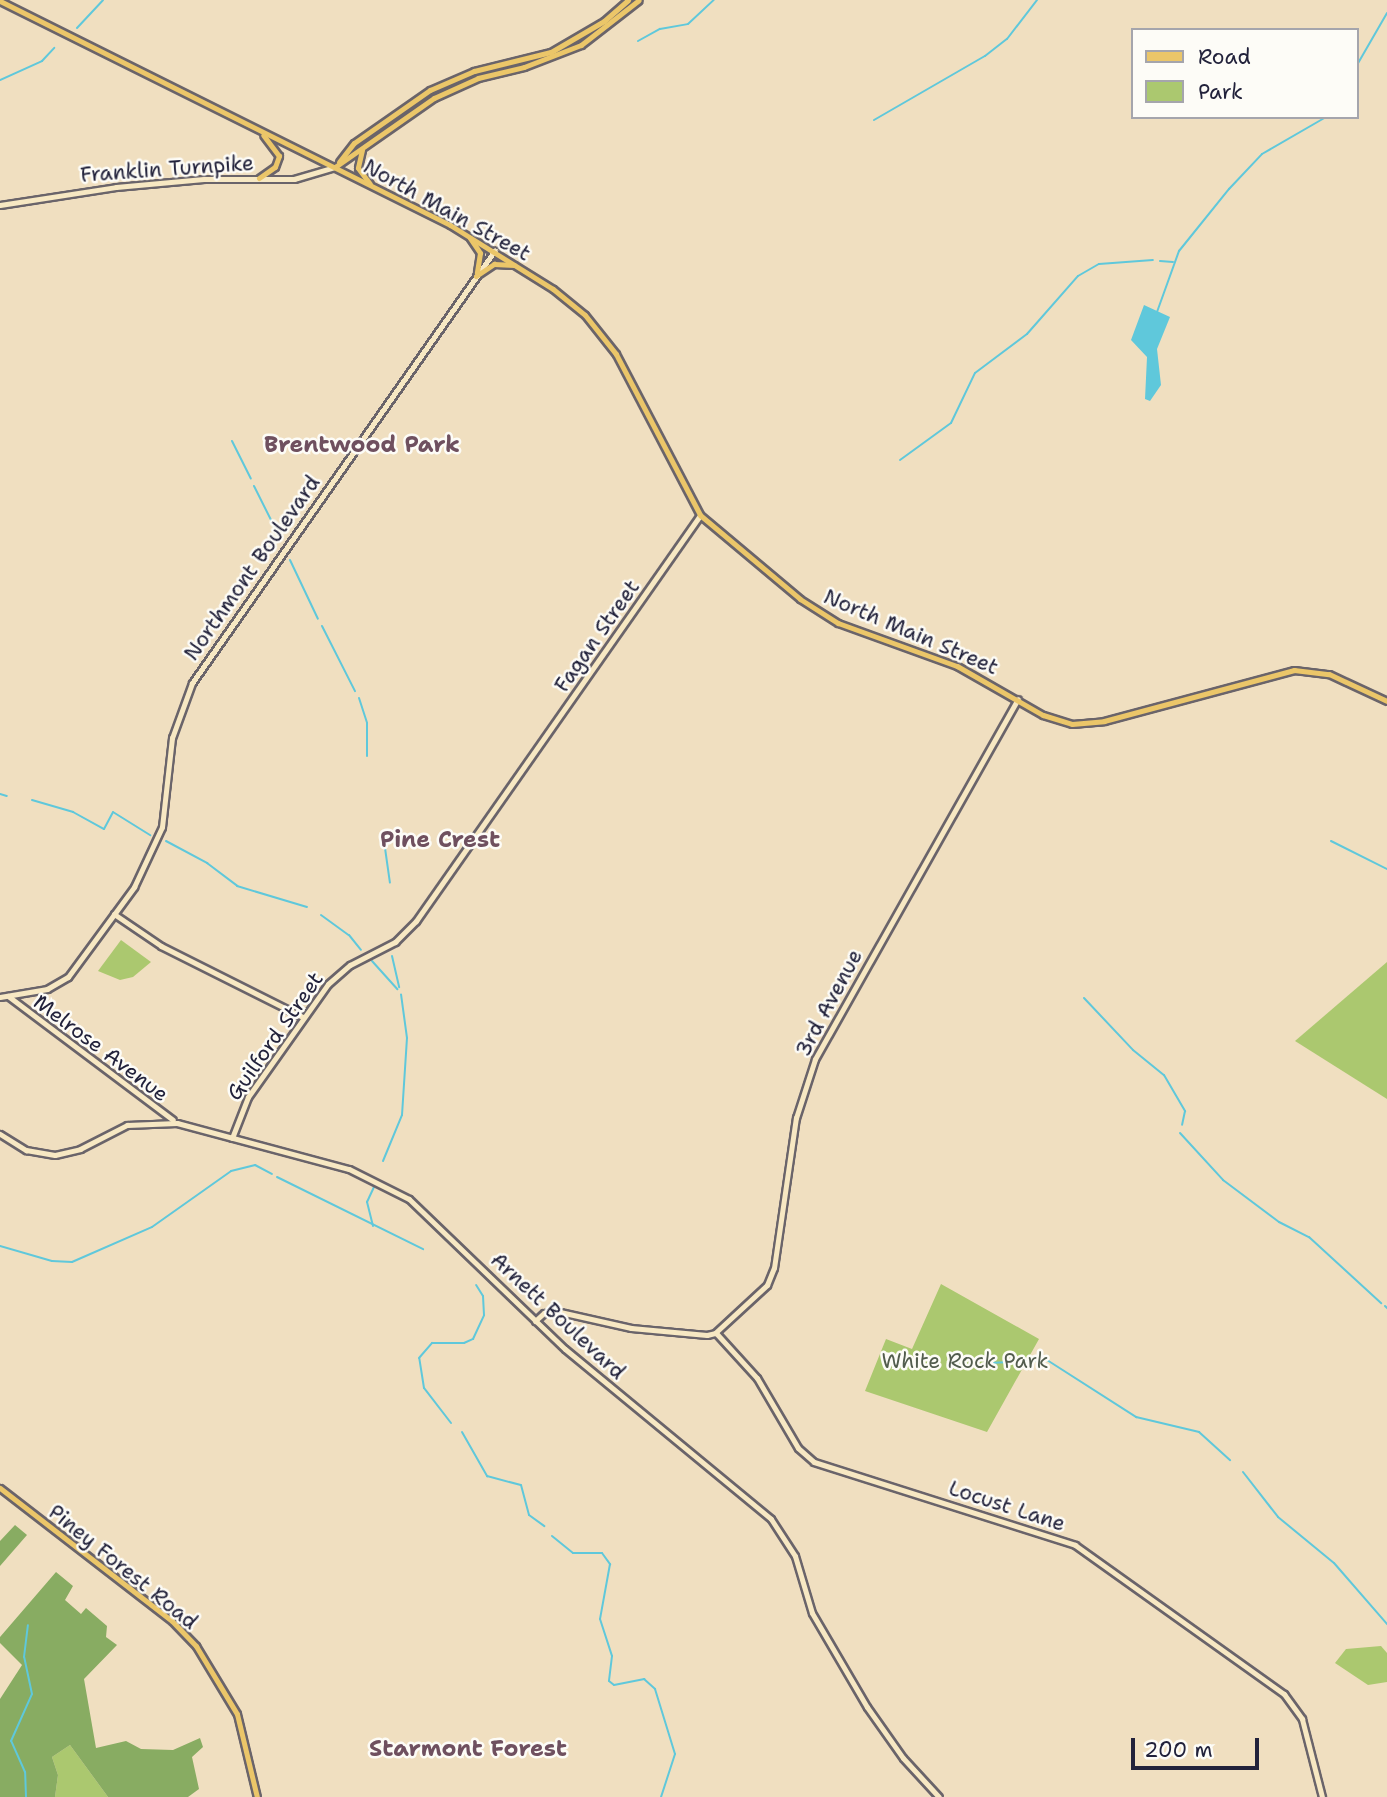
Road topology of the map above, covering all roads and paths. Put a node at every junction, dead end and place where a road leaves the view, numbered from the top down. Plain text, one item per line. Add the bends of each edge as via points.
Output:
1 (628, 0) edge
2 (639, 0) edge
3 (0, 1) edge
4 (249, 125) junction
5 (365, 146) junction
6 (335, 167) junction
7 (259, 178) junction
8 (372, 186) junction
9 (0, 205) edge
10 (465, 233) junction
11 (495, 250) junction
12 (523, 268) junction
13 (476, 276) junction
14 (700, 515) junction
15 (1018, 699) junction
16 (1387, 701) edge
17 (519, 774) joint
18 (114, 914) junction
19 (8, 996) junction
20 (0, 997) edge
21 (303, 1017) junction
22 (177, 1123) junction
23 (0, 1134) edge
24 (232, 1138) junction
25 (535, 1321) junction
26 (716, 1333) junction
27 (0, 1488) edge
28 (257, 1797) edge
29 (939, 1797) edge
30 (1322, 1797) edge

1 - 6 main road via 604,21 551,52 474,71 430,90 354,143
2 - 5 main road, Franklin Turnpike via 581,46 457,86
3 - 4 main road, North Main Street
4 - 6 main road, North Main Street
4 - 7 main road via 275,145 279,156 275,167
5 - 6 main road, Franklin Turnpike
5 - 8 main road via 358,167
6 - 7 street, Franklin Turnpike via 307,178
6 - 8 main road, North Main Street
7 - 9 street, Franklin Turnpike via 93,189
8 - 10 main road, North Main Street
10 - 11 main road, North Main Street
10 - 13 main road via 480,253
11 - 12 main road, North Main Street
11 - 13 street, Northmont Boulevard
12 - 13 main road via 494,264
12 - 14 main road, North Main Street via 574,305 607,341
13 - 18 street, Northmont Boulevard via 192,683 176,724 165,813 148,863
14 - 15 main road, North Main Street via 827,616 957,666
14 - 17 street, Fagan Street
15 - 16 main road, North Main Street via 1053,720 1085,724 1302,670 1329,674
15 - 26 street, 3rd Avenue via 815,1059 791,1143 772,1276
17 - 21 street, Guilford Street via 409,929 395,942 342,970
18 - 19 street, Northmont Boulevard via 62,982
18 - 21 street via 161,946
19 - 20 street, Northmont Boulevard
19 - 22 street, Melrose Avenue via 136,1097
21 - 24 street, Guilford Street via 243,1106
22 - 23 street, Arnett Boulevard via 127,1125 80,1149 55,1155 26,1150
22 - 24 street, Arnett Boulevard
24 - 25 street, Arnett Boulevard via 349,1170 400,1193 435,1220
25 - 26 street via 544,1313 560,1312 631,1328
25 - 29 street, Arnett Boulevard via 771,1519 795,1556 812,1613 867,1707 903,1758
26 - 30 street, Locust Lane via 757,1378 798,1448 814,1462 1075,1545 1284,1694 1303,1719
27 - 28 main road, Piney Forest Road via 172,1621 196,1646 237,1714

